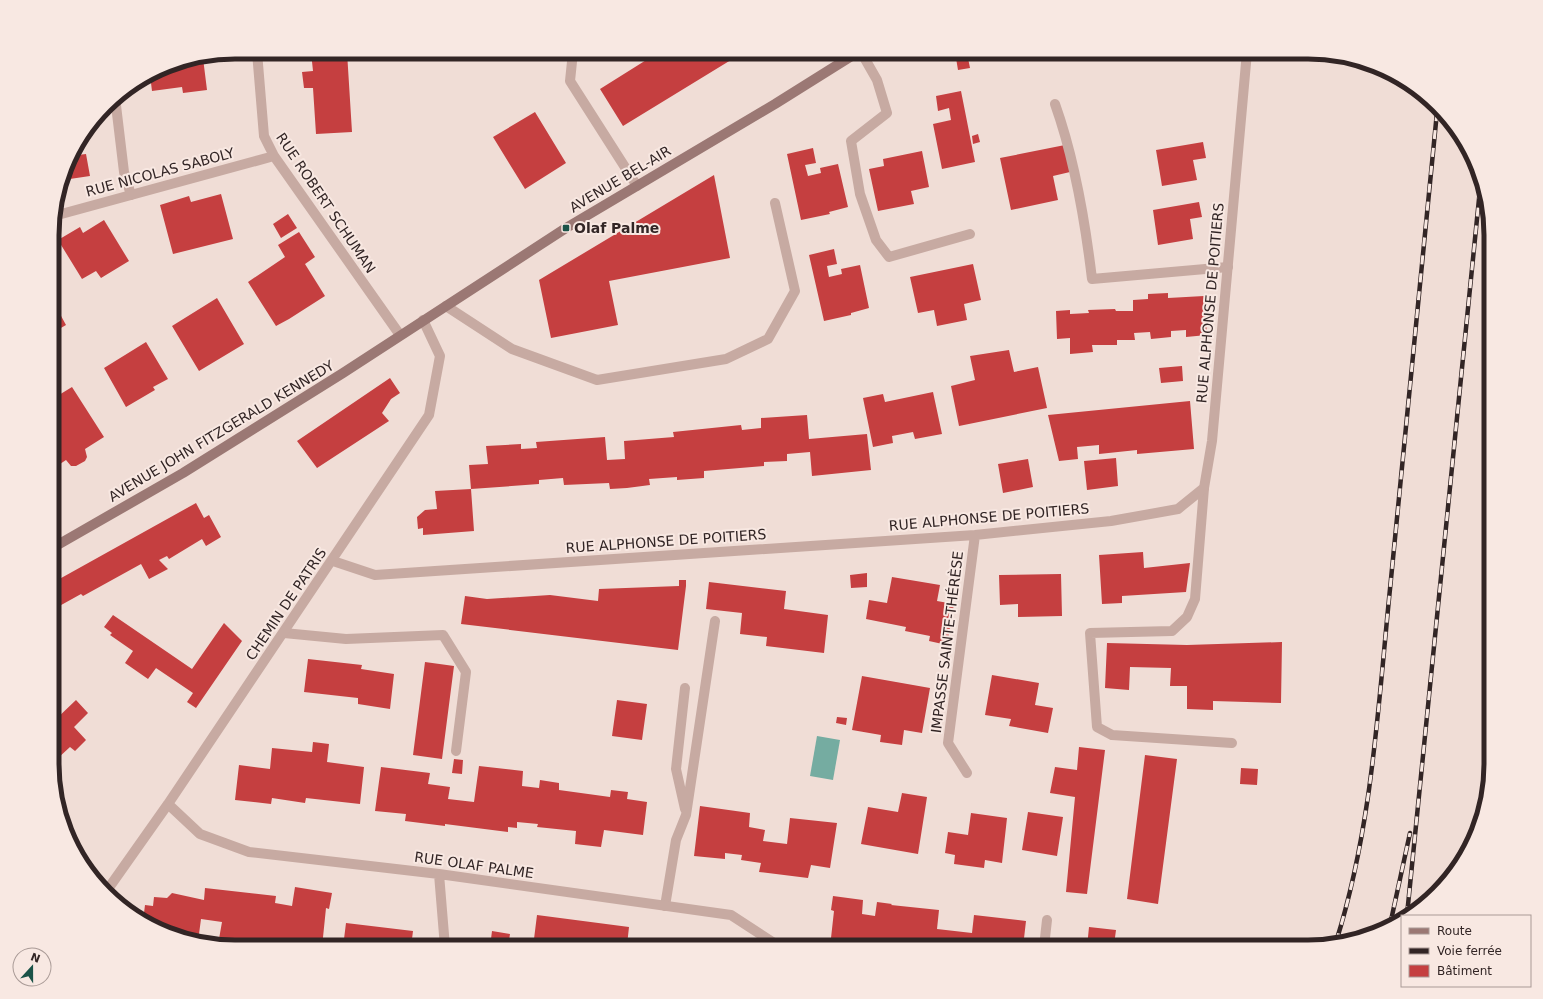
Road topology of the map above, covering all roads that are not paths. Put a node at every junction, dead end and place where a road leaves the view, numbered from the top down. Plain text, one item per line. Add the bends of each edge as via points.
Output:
1 (258, 59) edge
2 (572, 59) edge
3 (848, 59) edge
4 (864, 59) edge
5 (1246, 59) edge
6 (1055, 104) dead end
7 (116, 106) edge
8 (274, 156) junction
9 (637, 186) junction
10 (131, 195) junction
11 (775, 203) dead end
12 (61, 214) edge
13 (970, 234) dead end
14 (1228, 267) junction
15 (446, 306) junction
16 (423, 320) junction
17 (400, 335) junction
18 (1204, 488) junction
19 (975, 534) junction
20 (59, 544) edge
21 (332, 561) junction
22 (715, 621) dead end
23 (284, 633) junction
24 (685, 688) dead end
25 (1232, 743) dead end
26 (456, 751) dead end
27 (967, 773) dead end
28 (168, 804) junction
29 (686, 815) junction
30 (439, 874) junction
31 (110, 887) edge
32 (665, 906) junction
33 (1047, 920) dead end
34 (444, 940) edge
35 (769, 940) edge
36 (1045, 940) edge

1 - 8 street, RUE ROBERT SCHUMAN via 264,136
2 - 9 street via 570,81
3 - 9 street, AVENUE BEL-AIR
4 - 13 street via 877,80 887,113 851,141 860,194 876,240 889,257
5 - 14 street, RUE ALPHONSE DE POITIERS
6 - 14 street via 1067,139 1092,279
7 - 10 street via 124,172
8 - 10 street, RUE NICOLAS SABOLY
8 - 17 street, RUE ROBERT SCHUMAN
9 - 15 street, AVENUE BEL-AIR via 566,228
10 - 12 street, RUE NICOLAS SABOLY
11 - 15 street via 795,291 768,339 726,359 597,380 512,349
14 - 18 street, RUE ALPHONSE DE POITIERS via 1212,441
15 - 16 street, AVENUE BEL-AIR
16 - 17 street, AVENUE BEL-AIR
16 - 21 street, CHEMIN DE PATRIS via 440,356 429,415
17 - 20 street, AVENUE JOHN FITZGERALD KENNEDY via 183,473
18 - 19 street, RUE ALPHONSE DE POITIERS via 1178,509 1111,520
18 - 25 street via 1195,598 1187,617 1172,631 1090,633 1097,727 1112,735
19 - 21 street, RUE ALPHONSE DE POITIERS via 375,575
19 - 27 street, IMPASSE SAINTE-THÉRÈSE via 948,743
21 - 23 street, CHEMIN DE PATRIS
22 - 29 street
23 - 26 street via 346,639 443,635 466,672
23 - 28 street, CHEMIN DE PATRIS
24 - 29 street via 676,769
28 - 30 street, RUE OLAF PALME via 200,834 249,852
28 - 31 street, CHEMIN DE PATRIS
29 - 32 street via 676,840
30 - 32 street, RUE OLAF PALME
30 - 34 street
32 - 35 street, RUE OLAF PALME via 731,915
33 - 36 street

